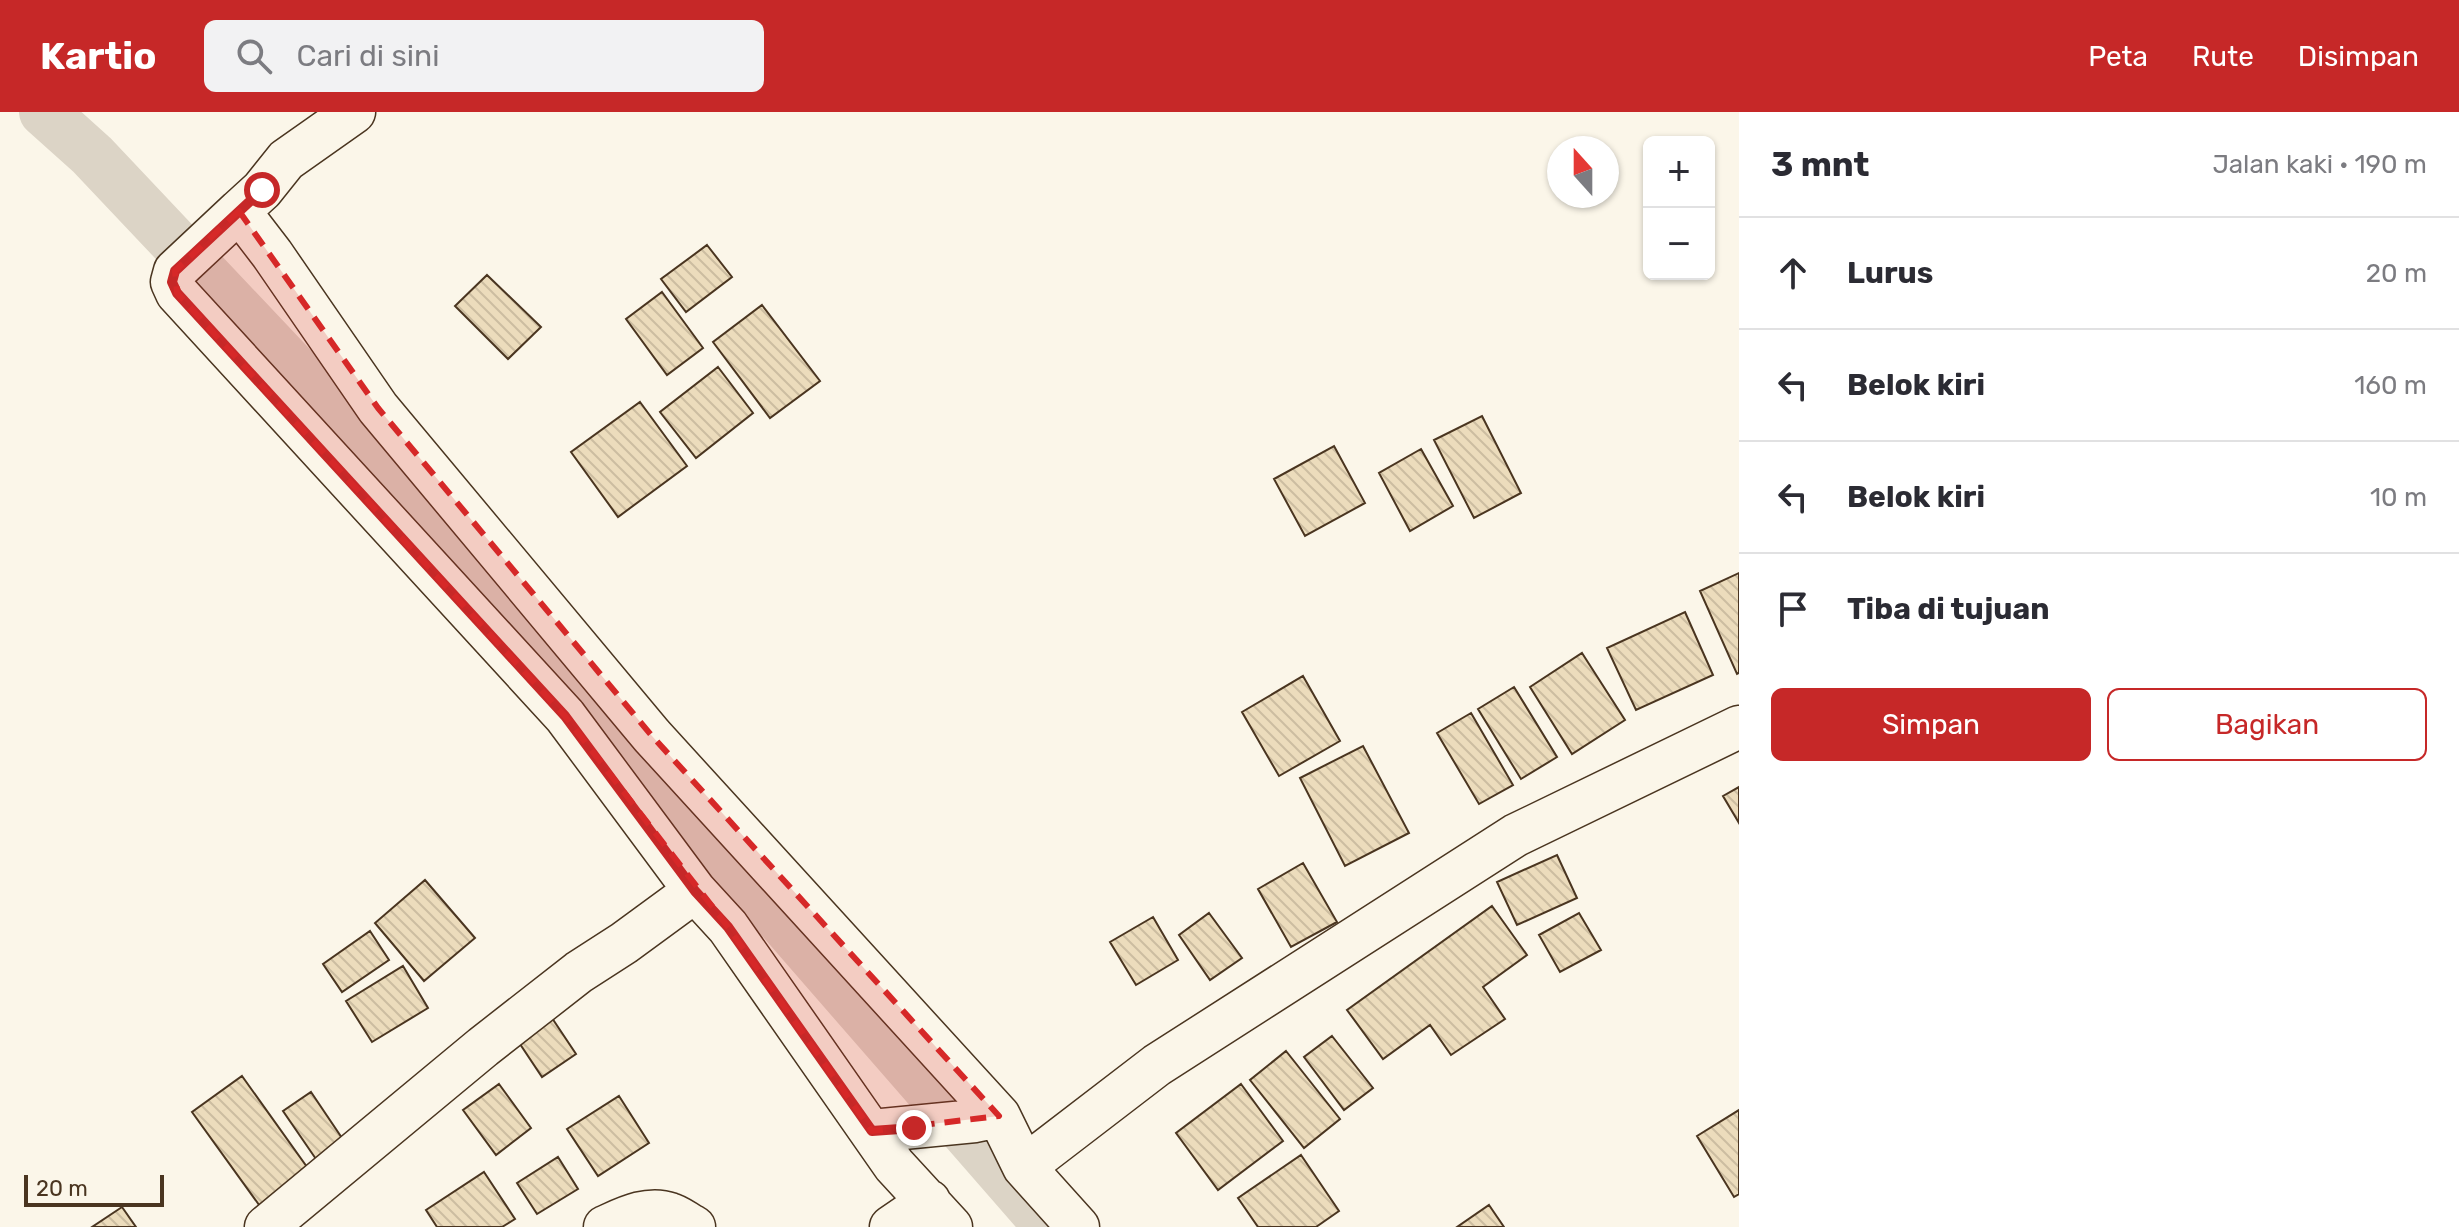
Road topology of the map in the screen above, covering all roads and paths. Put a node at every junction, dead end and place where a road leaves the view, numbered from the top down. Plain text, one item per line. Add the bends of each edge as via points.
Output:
1 (354, 112) edge
2 (232, 218) junction
3 (1739, 727) edge
4 (695, 891) junction
5 (987, 1119) junction
6 (872, 1131) junction
7 (1024, 1167) junction
8 (940, 1214) edge
9 (266, 1227) edge
10 (605, 1227) edge
11 (694, 1227) edge
12 (891, 1227) edge
13 (1078, 1227) edge

1 - 2 street via 286,160
2 - 4 street via 175,271 177,293 565,716
2 - 5 street via 272,254 378,408 652,736
3 - 7 street via 1516,835 1157,1065
4 - 6 street via 728,927
4 - 9 street via 483,1047
5 - 6 street
5 - 7 street
6 - 8 street via 894,1165
7 - 13 street
8 - 12 street
10 - 11 street via 648,1212 669,1213

